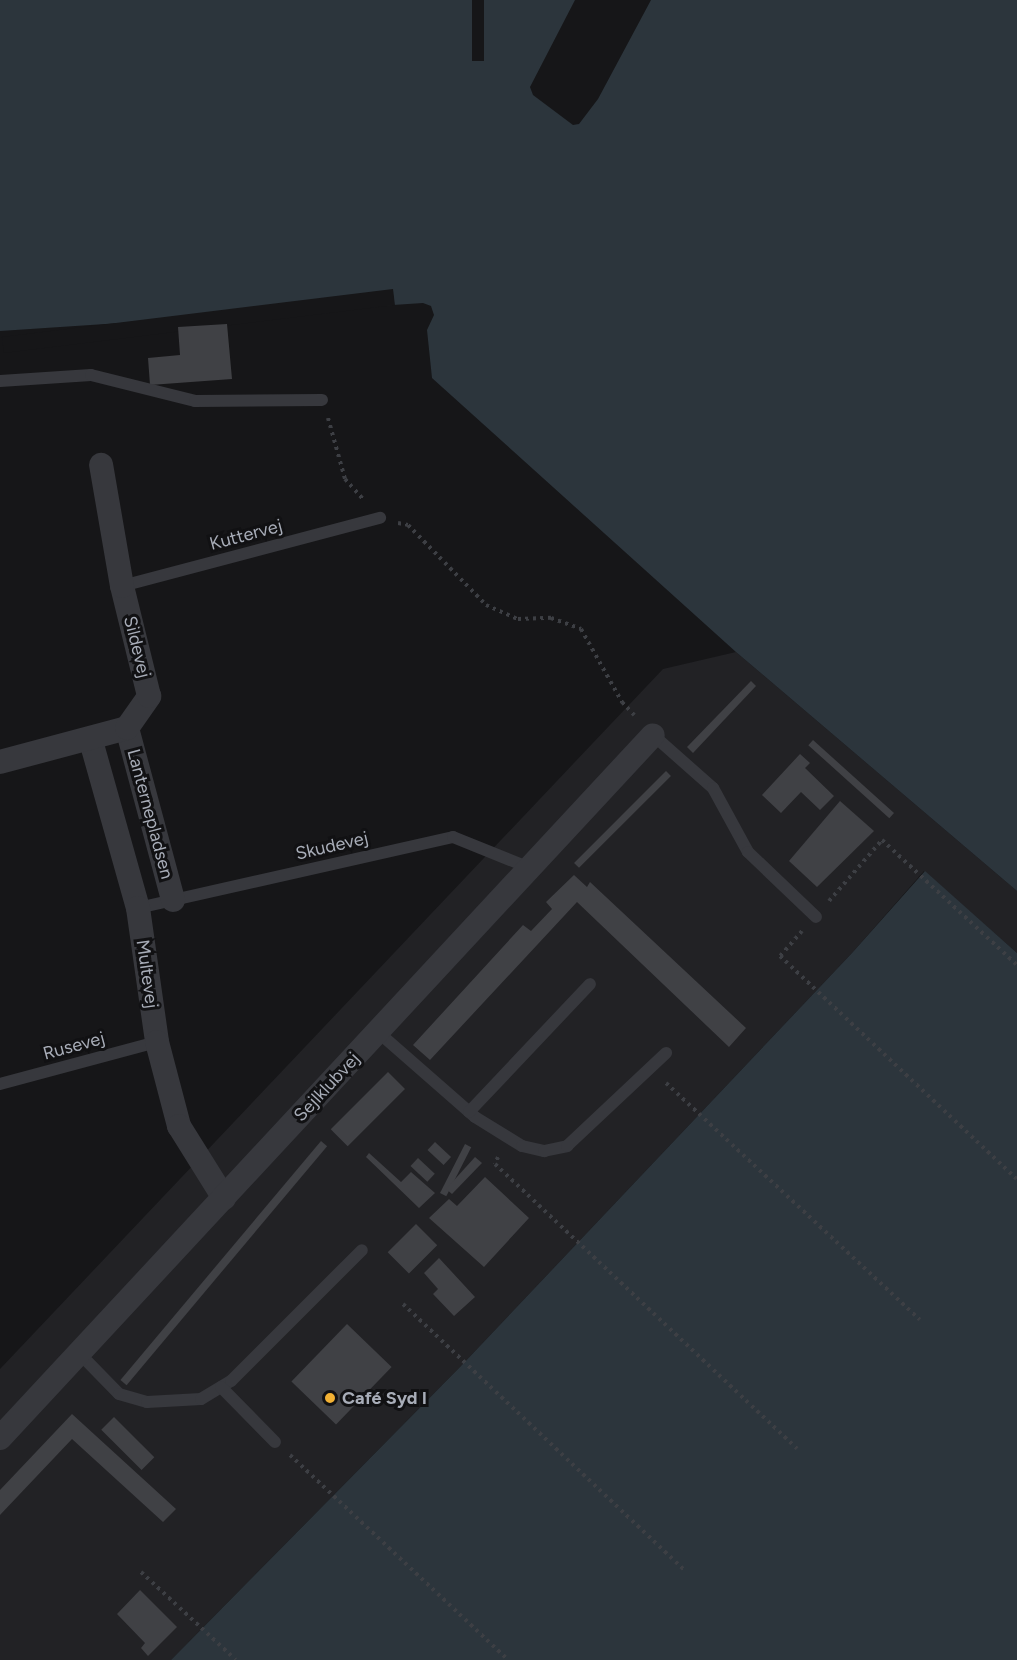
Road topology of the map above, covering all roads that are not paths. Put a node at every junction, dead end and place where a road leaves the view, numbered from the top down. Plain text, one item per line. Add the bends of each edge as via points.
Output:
1 (0, 381) edge
2 (322, 400) road end
3 (101, 465) dead end
4 (380, 518) road end
5 (122, 586) junction
6 (127, 728) junction
7 (653, 735) joint
8 (91, 741) junction
9 (0, 762) edge
10 (530, 868) junction
11 (173, 900) junction
12 (138, 908) junction
13 (816, 917) road end
14 (590, 984) dead end
15 (378, 1032) junction
16 (157, 1042) junction
17 (666, 1053) dead end
18 (0, 1084) edge
19 (469, 1112) junction
20 (224, 1198) junction
21 (362, 1250) dead end
22 (79, 1353) junction
23 (221, 1386) junction
24 (0, 1438) edge
25 (275, 1442) road end

1 - 2 lane via 91,375 195,401
3 - 5 street, Sildevej
4 - 5 lane, Kuttervej
5 - 6 street, Sildevej via 149,696
6 - 8 street
6 - 11 street, Lanternepladsen
7 - 10 street, Sejlklubvej
7 - 13 lane via 713,788 748,852
8 - 9 street
8 - 12 street, Multevej
10 - 11 lane, Skudevej via 453,837
10 - 15 street, Sejlklubvej
11 - 12 lane, Skudevej
12 - 16 street, Multevej
14 - 19 lane
15 - 19 lane
15 - 20 street, Sejlklubvej
16 - 18 lane, Rusevej
16 - 20 street, Multevej via 179,1126
17 - 19 lane via 567,1146 544,1151 522,1146
20 - 22 street, Sejlklubvej
21 - 23 lane
22 - 23 lane via 119,1394 147,1401 201,1399
22 - 24 street, Sejlklubvej
23 - 25 lane

